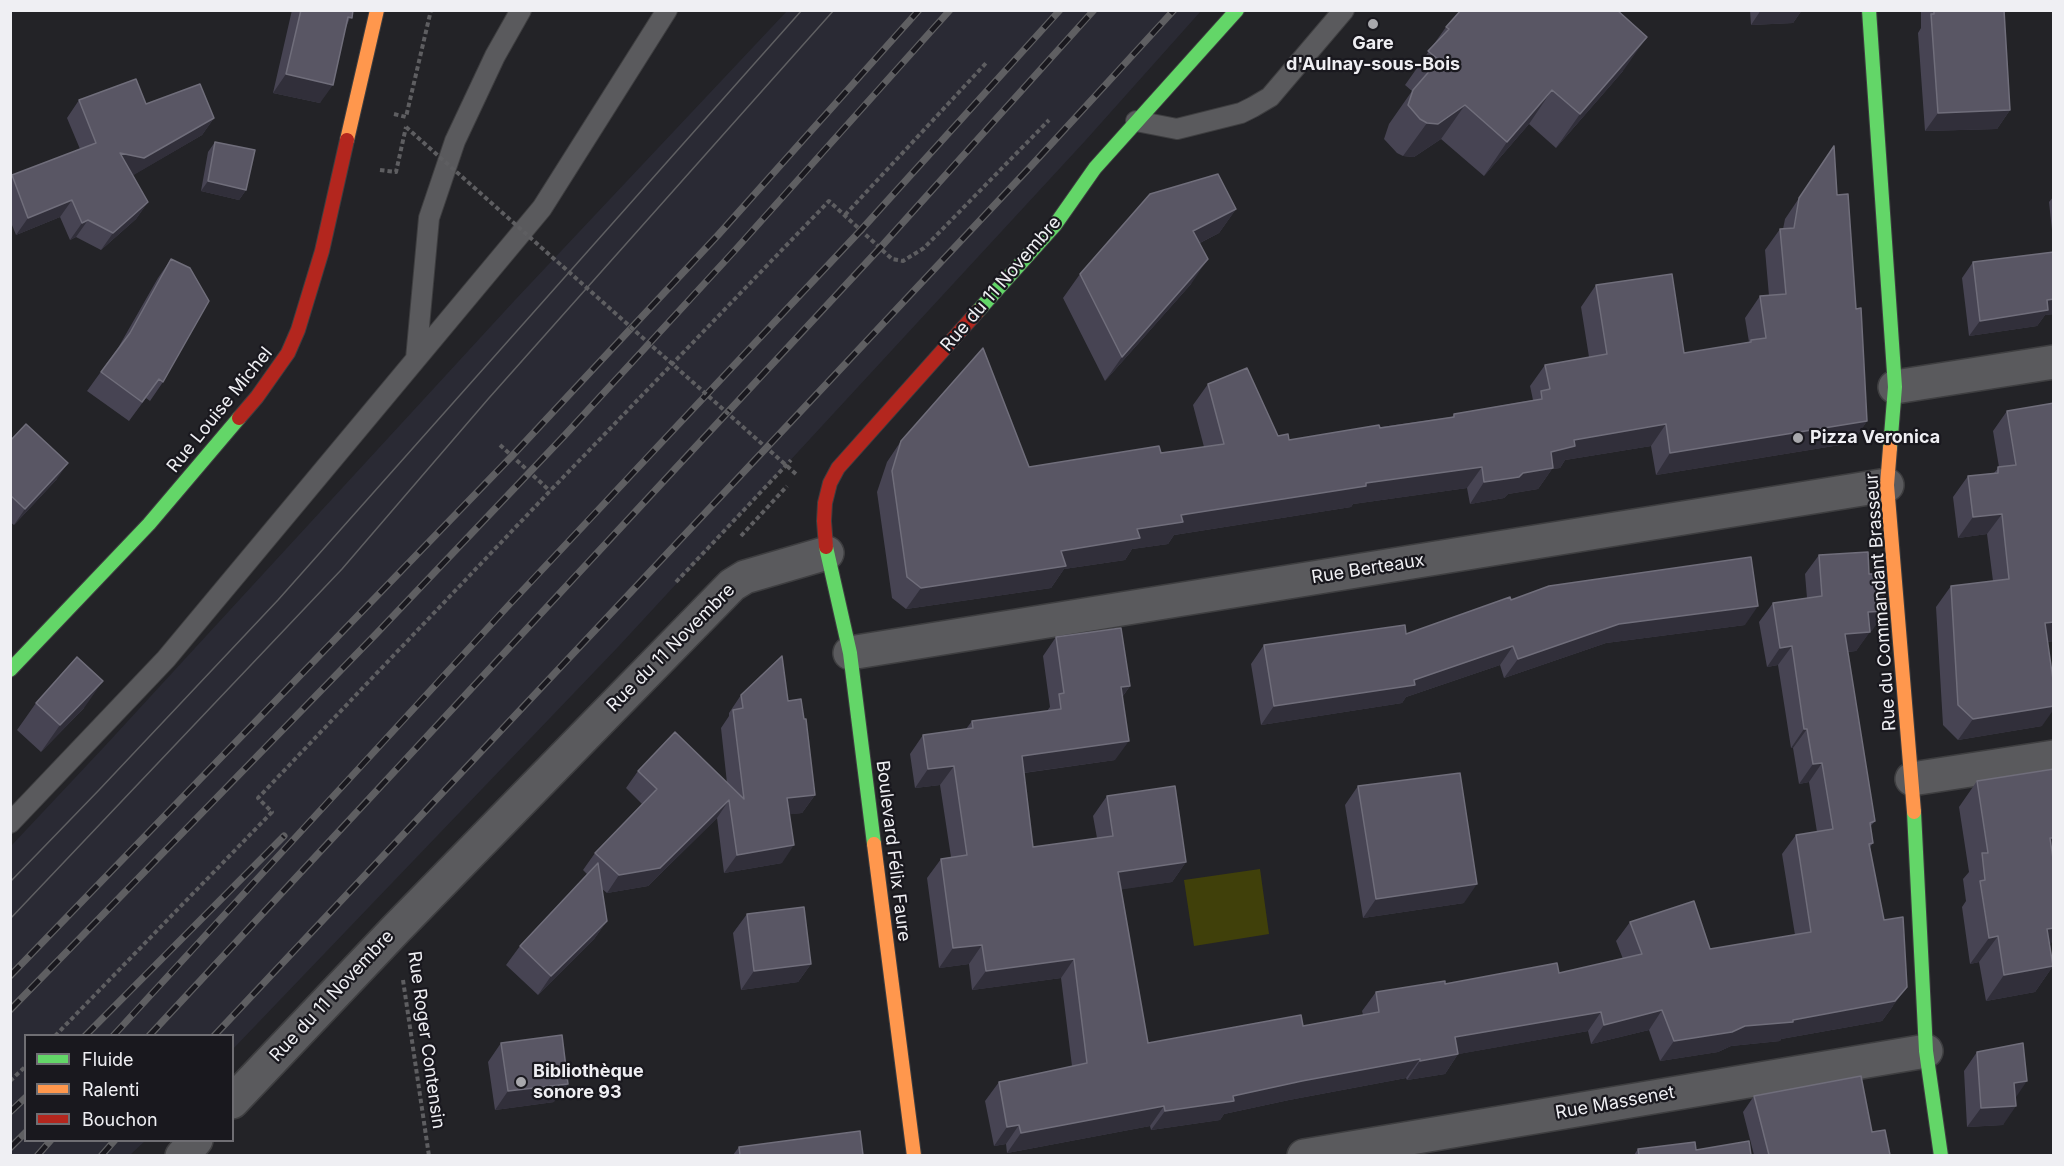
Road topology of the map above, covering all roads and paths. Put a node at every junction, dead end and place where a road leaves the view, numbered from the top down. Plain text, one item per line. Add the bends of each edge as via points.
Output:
1 (377, 10) edge
2 (431, 10) edge
3 (521, 10) edge
4 (667, 10) edge
5 (1237, 10) edge
6 (1344, 10) edge
7 (1869, 10) edge
8 (986, 63) dead end
9 (391, 114) dead end
10 (1049, 120) dead end
11 (1136, 121) junction
12 (406, 127) dead end
13 (845, 215) junction
14 (416, 359) junction
15 (2054, 362) edge
16 (1895, 387) junction
17 (500, 445) dead end
18 (797, 475) dead end
19 (1887, 485) junction
20 (550, 491) junction
21 (827, 553) junction
22 (849, 653) junction
23 (10, 670) edge
24 (2054, 757) edge
25 (1912, 779) junction
26 (10, 823) edge
27 (396, 929) junction
28 (56, 1034) edge
29 (1926, 1051) junction
30 (24, 1068) edge
31 (10, 1081) edge
32 (234, 1100) edge
33 (194, 1142) edge
34 (182, 1155) edge
35 (429, 1155) edge
36 (914, 1155) edge
37 (1304, 1155) edge
38 (1941, 1155) edge

1 - 23 street, Rue Louise Michel via 322,251 288,353 257,397 149,524
2 - 9 path via 406,117
3 - 14 lane via 455,141 429,218
4 - 14 lane via 542,208
5 - 11 street, Rue du 11 Novembre
6 - 11 lane via 1270,97 1253,107 1177,129
7 - 16 street, Rue du Commandant Brasseur
8 - 13 path
10 - 13 path via 924,248 903,261 892,259
11 - 21 street, Rue du 11 Novembre via 1095,168 1055,225 838,468 825,503
12 - 18 path, bridge
13 - 20 path via 829,201
14 - 26 lane via 166,658
15 - 16 street
16 - 19 street, Rue du Commandant Brasseur
17 - 20 path
19 - 22 street, Rue Berteaux
19 - 25 street, Rue du Commandant Brasseur
20 - 28 path via 258,798 272,812
21 - 22 street, Boulevard Félix Faure
21 - 27 street, Rue du 11 Novembre via 745,577 732,585
22 - 36 street, Boulevard Félix Faure
24 - 25 street
25 - 29 street, Rue du Commandant Brasseur
27 - 32 street, Rue du 11 Novembre
27 - 35 path, Rue Roger Contensin
29 - 37 street, Rue Massenet
29 - 38 street, Rue du Commandant Brasseur
30 - 31 path
33 - 34 street

